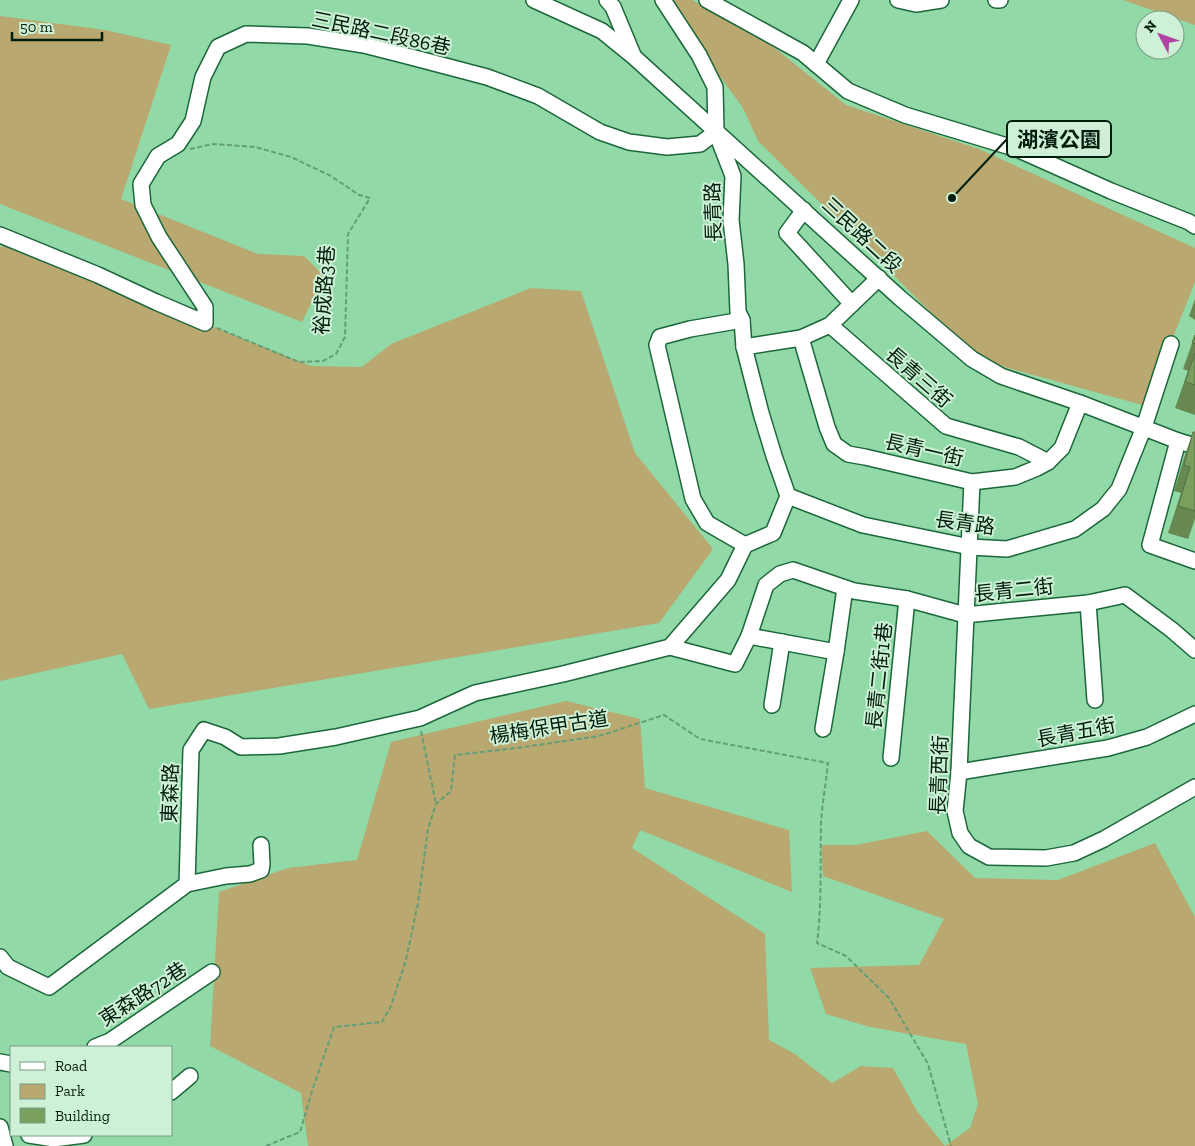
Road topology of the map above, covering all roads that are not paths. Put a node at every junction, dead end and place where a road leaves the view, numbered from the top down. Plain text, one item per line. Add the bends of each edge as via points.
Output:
1 (534, 0) edge
2 (607, 0) edge
3 (662, 0) edge
4 (707, 0) edge
5 (851, 0) edge
6 (898, 0) edge
7 (941, 0) edge
8 (996, 0) edge
9 (1000, 0) edge
10 (634, 57) junction
11 (816, 64) junction
12 (716, 132) junction
13 (804, 210) junction
14 (1195, 226) edge
15 (0, 235) edge
16 (879, 278) junction
17 (852, 304) junction
18 (742, 320) junction
19 (830, 325) junction
20 (801, 338) junction
21 (1171, 344) dead end
22 (744, 347) junction
23 (1080, 403) junction
24 (1144, 427) junction
25 (1178, 440) junction
26 (1195, 446) edge
27 (1048, 462) junction
28 (972, 482) junction
29 (788, 496) junction
30 (746, 546) junction
31 (970, 547) junction
32 (1195, 561) edge
33 (844, 588) junction
34 (907, 599) junction
35 (1088, 603) junction
36 (965, 615) junction
37 (749, 636) junction
38 (782, 642) junction
39 (670, 648) junction
40 (1195, 650) edge
41 (836, 652) junction
42 (1095, 700) dead end
43 (772, 705) dead end
44 (1195, 714) edge
45 (823, 729) dead end
46 (890, 758) dead end
47 (959, 772) junction
48 (1195, 787) edge
49 (261, 845) dead end
50 (187, 884) junction
51 (0, 957) edge
52 (212, 972) dead end
53 (98, 1046) edge
54 (190, 1076) dead end
55 (172, 1091) edge
56 (4, 1130) edge
57 (35, 1136) edge
58 (76, 1136) edge
59 (5, 1146) edge

1 - 10 street, 三民路二段 via 602,32
2 - 10 street
3 - 12 street via 699,55 715,87
4 - 11 street via 803,53
5 - 11 street
6 - 7 street via 916,4
8 - 9 street
10 - 12 street, 三民路二段
11 - 14 street via 848,91 905,115 1017,149
12 - 13 street, 三民路二段
12 - 15 street, 三民路二段86巷 via 700,144 667,147 629,142 600,132 538,96 487,77 340,41 308,36 246,34 218,48 203,77 193,122 178,144 158,156 141,184 143,205 159,237 205,307 205,323
12 - 18 street, 長青路 via 733,176 731,220 738,312
13 - 16 street, 三民路二段
13 - 17 street via 786,233
16 - 17 street
16 - 23 street, 三民路二段 via 972,359 1001,376
17 - 19 street
18 - 22 street, 長青路
18 - 30 street via 690,328 660,337 657,345 693,498 708,523
19 - 20 street
19 - 27 street, 長青三街 via 946,426 1019,447
20 - 22 street
20 - 28 street, 長青一街 via 834,444 848,454
21 - 24 street, 長青路
22 - 29 street, 長青路 via 760,413
23 - 24 street, 三民路二段
23 - 27 street, 長青一街 via 1062,448
24 - 25 street, 三民路二段
24 - 31 street, 長青路 via 1119,489 1103,509 1075,529 1006,548
25 - 26 street, 三民路二段
25 - 32 street via 1150,545
27 - 28 street, 長青一街 via 1015,477
28 - 31 street, 長青西街
29 - 30 street via 773,533
29 - 31 street, 長青路 via 863,525
30 - 39 street via 728,580
31 - 36 street, 長青西街
33 - 34 street, 長青二街
33 - 37 street, 長青二街 via 792,570 780,574 766,585
33 - 41 street
34 - 36 street, 長青二街
34 - 46 street, 長青二街1巷
35 - 36 street, 長青二街
35 - 40 street, 長青二街 via 1125,595
35 - 42 street
36 - 47 street, 長青西街
37 - 38 street
37 - 39 street via 735,664
38 - 41 street
38 - 43 street
39 - 50 street, 東森路 via 475,693 420,718 336,737 279,746 241,747 204,730 191,750
41 - 45 street
44 - 47 street, 長青五街 via 1147,737 1108,748
47 - 48 street, 長青西街 via 955,811 960,833 969,846 989,857 1046,858 1074,853
49 - 50 street via 261,870
50 - 51 street via 48,987 8,967
52 - 53 street, 東森路72巷 via 110,1041
54 - 55 street
56 - 59 street
57 - 58 street via 54,1139

